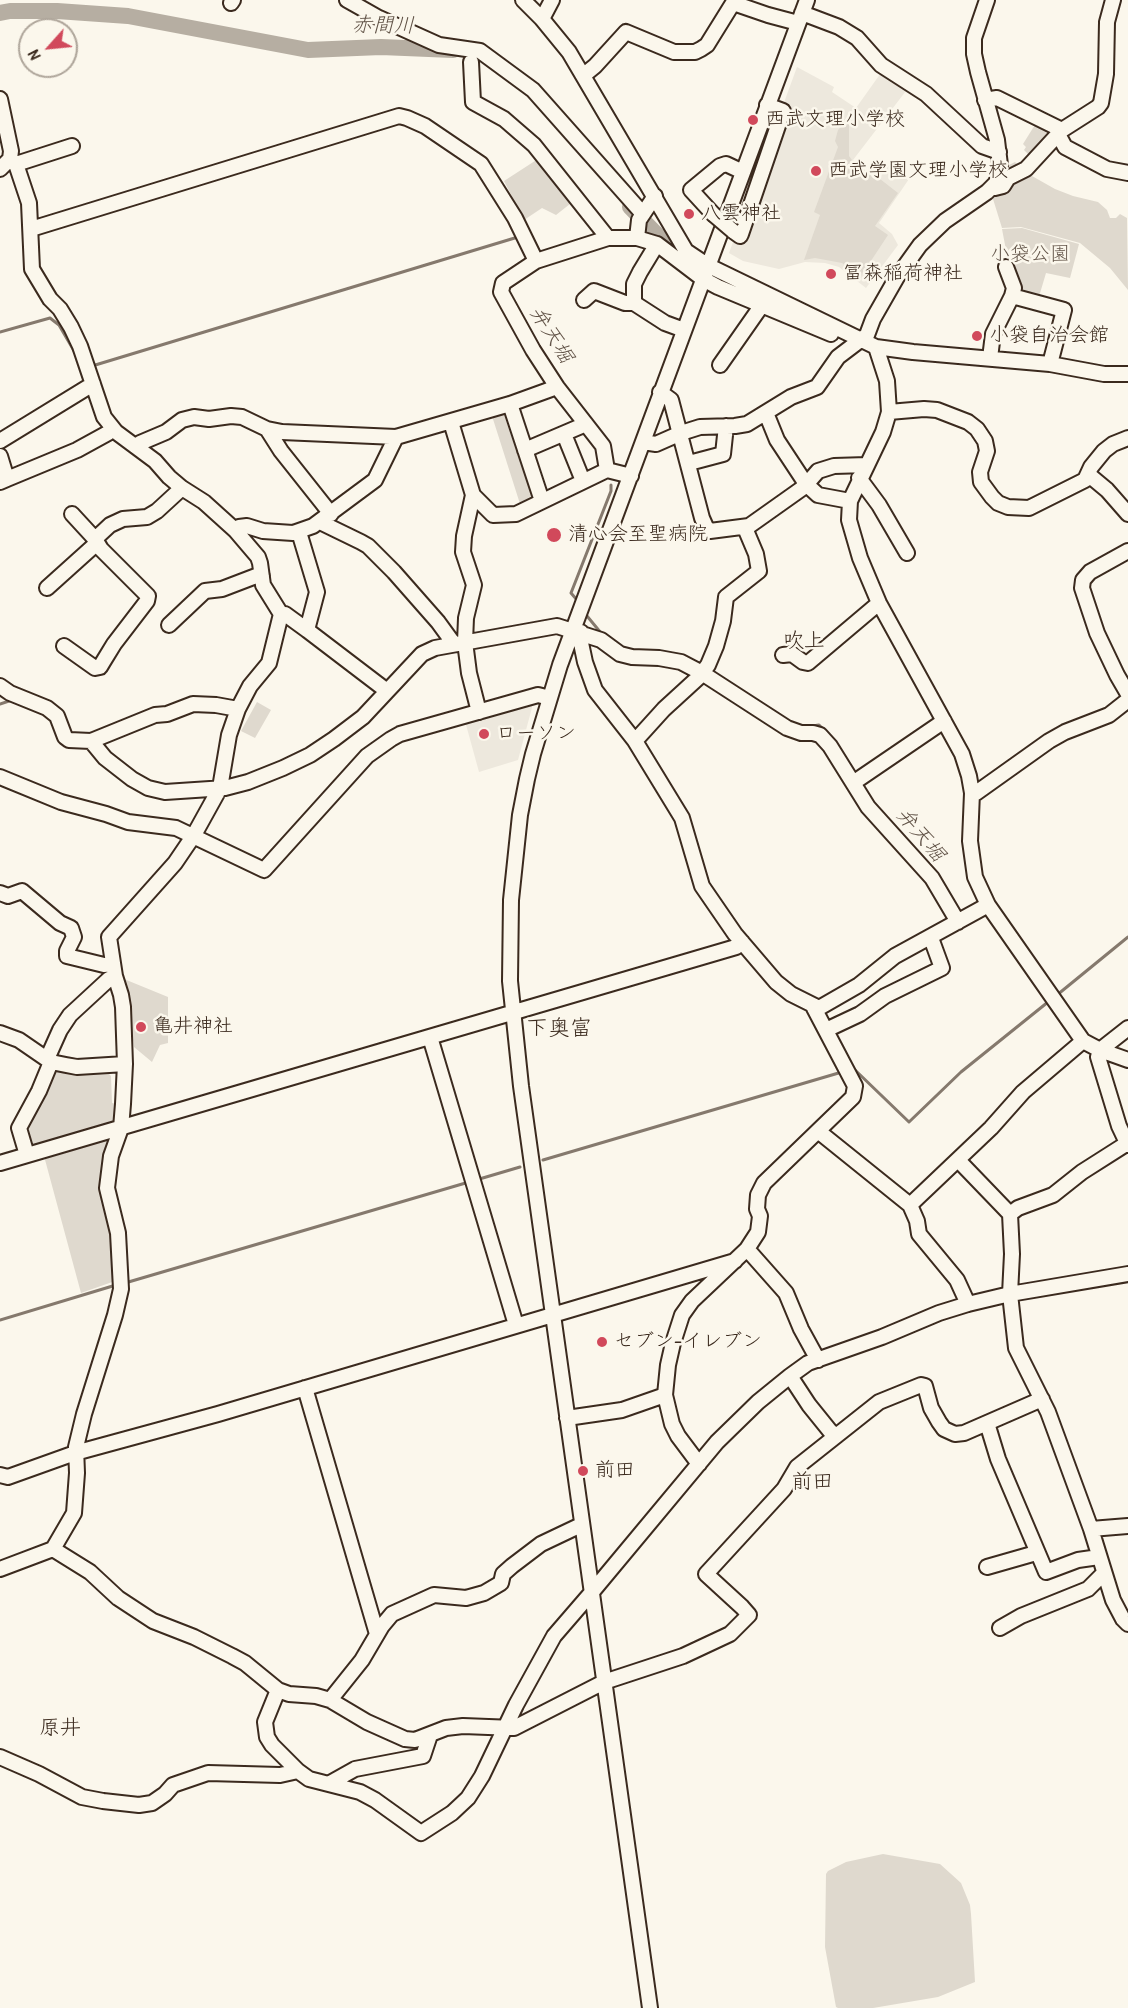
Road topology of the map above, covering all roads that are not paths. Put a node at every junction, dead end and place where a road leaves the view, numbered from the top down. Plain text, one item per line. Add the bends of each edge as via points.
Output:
1 (346, 0) edge
2 (523, 0) edge
3 (552, 0) edge
4 (987, 0) edge
5 (1113, 0) edge
6 (802, 12) edge
7 (542, 19) junction
8 (471, 62) dead end
9 (584, 75) junction
10 (0, 99) edge
11 (985, 100) junction
12 (766, 105) junction
13 (1060, 132) junction
14 (72, 146) dead end
15 (999, 152) junction
16 (13, 161) junction
17 (0, 169) edge
18 (743, 172) junction
19 (1128, 173) edge
20 (992, 188) junction
21 (655, 196) junction
22 (641, 217) junction
23 (31, 229) junction
24 (608, 238) junction
25 (636, 238) junction
26 (657, 244) junction
27 (541, 260) junction
28 (707, 265) junction
29 (1006, 267) dead end
30 (703, 279) junction
31 (1012, 296) junction
32 (584, 300) dead end
33 (634, 303) junction
34 (770, 303) junction
35 (684, 330) junction
36 (858, 341) junction
37 (876, 347) junction
38 (991, 355) junction
39 (1050, 361) junction
40 (720, 365) dead end
41 (1128, 374) edge
42 (93, 384) junction
43 (557, 387) junction
44 (660, 392) junction
45 (510, 404) junction
46 (890, 412) junction
47 (766, 413) junction
48 (452, 422) junction
49 (586, 424) junction
50 (726, 426) junction
51 (112, 427) junction
52 (267, 429) junction
53 (681, 433) junction
54 (564, 434) junction
55 (396, 437) junction
56 (1128, 438) edge
57 (0, 441) edge
58 (643, 442) junction
59 (137, 447) junction
60 (525, 450) junction
61 (0, 456) edge
62 (689, 464) junction
63 (867, 465) junction
64 (606, 470) junction
65 (1089, 475) junction
66 (631, 476) junction
67 (860, 478) junction
68 (3, 481) edge
69 (583, 481) junction
70 (806, 484) junction
71 (182, 488) junction
72 (473, 495) junction
73 (542, 501) junction
74 (850, 501) junction
75 (72, 514) dead end
76 (1128, 514) edge
77 (326, 518) junction
78 (745, 528) junction
79 (235, 530) junction
80 (299, 532) junction
81 (96, 541) junction
82 (1128, 551) edge
83 (907, 553) dead end
84 (262, 576) junction
85 (47, 588) dead end
86 (879, 603) junction
87 (281, 614) junction
88 (170, 625) dead end
89 (307, 630) junction
90 (577, 631) junction
91 (460, 643) junction
92 (64, 646) dead end
93 (783, 655) dead end
94 (702, 672) junction
95 (0, 686) edge
96 (387, 691) junction
97 (1128, 694) edge
98 (550, 698) junction
99 (1128, 700) edge
100 (238, 709) junction
101 (480, 711) junction
102 (944, 721) junction
103 (91, 741) junction
104 (635, 741) junction
105 (0, 777) edge
106 (853, 783) junction
107 (220, 788) junction
108 (972, 793) junction
109 (195, 835) junction
110 (0, 893) edge
111 (988, 905) junction
112 (958, 922) junction
113 (931, 938) junction
114 (742, 942) junction
115 (114, 970) junction
116 (814, 1008) junction
117 (512, 1012) junction
118 (1128, 1028) edge
119 (826, 1030) junction
120 (0, 1033) edge
121 (430, 1037) junction
122 (1083, 1041) junction
123 (1100, 1050) junction
124 (49, 1060) junction
125 (1128, 1060) edge
126 (125, 1064) junction
127 (121, 1128) junction
128 (818, 1131) junction
129 (1127, 1144) edge
130 (27, 1155) junction
131 (958, 1160) junction
132 (0, 1162) edge
133 (910, 1205) junction
134 (1010, 1214) junction
135 (747, 1249) junction
136 (735, 1261) junction
137 (1128, 1274) edge
138 (1010, 1294) junction
139 (968, 1304) junction
140 (553, 1315) junction
141 (516, 1325) junction
142 (818, 1360) junction
143 (790, 1376) junction
144 (305, 1388) junction
145 (665, 1395) junction
146 (1042, 1400) junction
147 (567, 1418) junction
148 (987, 1423) junction
149 (836, 1436) junction
150 (75, 1454) junction
151 (699, 1464) junction
152 (0, 1475) edge
153 (581, 1525) junction
154 (1128, 1526) edge
155 (1091, 1529) junction
156 (53, 1549) junction
157 (1036, 1553) junction
158 (1099, 1557) junction
159 (987, 1567) dead end
160 (0, 1569) edge
161 (1104, 1573) junction
162 (592, 1592) junction
163 (1128, 1624) edge
164 (1000, 1628) dead end
165 (377, 1634) junction
166 (605, 1689) junction
167 (278, 1690) junction
168 (330, 1700) junction
169 (506, 1729) junction
170 (430, 1735) junction
171 (0, 1757) edge
172 (298, 1771) junction
173 (330, 1783) junction
174 (650, 2008) edge

1 - 22 street via 439,45 480,51 533,90
2 - 7 street
3 - 7 street
4 - 11 street via 974,46
5 - 13 street via 1107,22 1101,103
6 - 9 street via 768,15 733,3 707,45 695,52 674,52 626,32
6 - 12 street
6 - 15 street via 858,38 881,65 926,94 982,146
7 - 9 street
8 - 24 street via 473,102 504,119 534,145
9 - 21 street
10 - 16 street
11 - 13 street via 997,98
11 - 15 street
12 - 18 street
12 - 18 street, bridge via 783,111 740,236 691,190 720,166 726,164
13 - 19 street via 1065,147 1107,169
13 - 20 street via 1026,169 1008,178 1003,186
14 - 16 street
15 - 20 street via 999,175
16 - 17 street
16 - 23 street via 29,203
18 - 28 street
20 - 36 street via 955,213 920,245 897,278 867,335
21 - 22 street
21 - 28 street via 686,251
22 - 25 street
23 - 27 street via 399,116 425,126 481,164
23 - 42 street via 32,269 71,327
24 - 25 street
24 - 27 street
25 - 26 street
26 - 30 street
26 - 33 street via 634,284
27 - 43 street via 503,283 501,292
28 - 30 street
28 - 34 street
29 - 31 street via 1014,284
30 - 34 street
30 - 35 street
31 - 38 street via 993,334
31 - 39 street via 1064,310
32 - 33 street via 594,291
33 - 35 street
34 - 36 street via 815,328
34 - 40 street
35 - 44 street
36 - 37 street
36 - 47 street via 838,357 817,387
37 - 38 street
37 - 46 street via 887,381
38 - 39 street
39 - 41 street via 1104,374
42 - 51 street via 104,417
42 - 57 street
43 - 45 street
43 - 49 street
44 - 53 street via 671,400
44 - 58 street
45 - 48 street
45 - 60 street
46 - 63 street
46 - 65 street via 937,410 977,429 987,451 981,482 998,503 1008,507 1029,508
47 - 50 street via 747,424
47 - 70 street via 777,440
48 - 55 street
48 - 72 street
49 - 54 street
49 - 64 street via 603,446
50 - 53 street via 700,427
50 - 62 street via 723,454
51 - 59 street
51 - 68 street via 77,450
52 - 55 street
52 - 59 street via 242,417 194,417
52 - 77 street
53 - 58 street via 656,444
53 - 62 street
54 - 60 street
54 - 69 street
55 - 77 street via 375,480
56 - 65 street via 1104,451
58 - 66 street
59 - 71 street
60 - 73 street
61 - 68 street
62 - 78 street via 706,527 710,531
63 - 67 street
63 - 70 street via 829,467 818,471
64 - 66 street
64 - 69 street
65 - 76 street
66 - 90 street
67 - 74 street
67 - 83 street
69 - 73 street
70 - 74 street via 818,495
70 - 78 street
71 - 79 street
71 - 81 street via 157,511 110,525
72 - 73 street via 493,515 504,516
72 - 91 street via 463,552 474,585
74 - 86 street via 852,533
75 - 81 street
77 - 80 street
77 - 91 street via 324,524 368,546
78 - 94 street via 759,571 726,597 716,646
79 - 80 street via 247,526 276,533
79 - 84 street via 258,557
80 - 89 street via 317,592
81 - 85 street
81 - 92 street via 148,596 147,601 100,667 95,668
82 - 97 street via 1090,572 1082,588 1097,633
84 - 87 street via 263,585
84 - 88 street via 222,590 205,591
86 - 93 street via 808,663 792,654
86 - 102 street
87 - 89 street
87 - 100 street via 269,663
89 - 96 street
90 - 91 street via 557,626
90 - 94 street via 602,640 620,654 681,662
90 - 98 street
90 - 104 street via 595,690
91 - 96 street via 422,654
91 - 101 street
94 - 104 street
94 - 106 street via 787,728 820,735
95 - 103 street via 47,708 57,716 69,740
96 - 107 street via 363,717 310,755 248,782
98 - 101 street via 538,695
98 - 117 street via 533,754 515,855 509,945
99 - 108 street via 1109,715 1049,741
100 - 103 street via 193,704
100 - 107 street
101 - 109 street via 400,734 368,756 264,870
102 - 106 street
102 - 108 street via 962,754
103 - 107 street via 114,765 148,788 165,792
104 - 114 street via 682,818 702,886
105 - 109 street via 80,808
106 - 112 street via 868,807 932,878
107 - 109 street
108 - 111 street via 970,841 975,877
109 - 115 street via 176,863 109,937
110 - 115 street via 8,896 22,891 71,928 74,937 67,956
111 - 112 street
111 - 122 street
112 - 113 street
113 - 116 street via 895,956 859,985
113 - 119 street via 942,968
114 - 116 street via 776,982
114 - 117 street
115 - 124 street via 70,1015
115 - 126 street via 123,1007
116 - 119 street
117 - 121 street
117 - 140 street
118 - 123 street
119 - 128 street via 855,1086 853,1097
120 - 124 street via 19,1040
121 - 127 street
121 - 141 street
122 - 123 street
122 - 131 street via 1023,1092
123 - 125 street
123 - 129 street via 1098,1057
124 - 126 street via 77,1067
124 - 130 street via 19,1128
126 - 127 street
127 - 130 street
127 - 150 street via 111,1156 107,1188 118,1233 120,1285
128 - 133 street
128 - 135 street via 764,1183 758,1195 758,1232
129 - 134 street via 1053,1195
130 - 132 street
131 - 133 street
131 - 134 street
133 - 139 street via 919,1234 957,1280
134 - 138 street
135 - 136 street
135 - 142 street via 786,1293
136 - 140 street
136 - 145 street via 692,1301 682,1316 668,1365
137 - 138 street
138 - 139 street
138 - 146 street via 1016,1348
139 - 142 street
140 - 141 street
140 - 147 street
141 - 144 street
142 - 143 street
143 - 149 street
143 - 151 street via 735,1423
144 - 150 street
144 - 165 street
145 - 147 street via 622,1410
145 - 151 street via 672,1424
146 - 148 street
146 - 155 street
147 - 153 street
148 - 149 street via 963,1433 949,1432 939,1422 925,1386 921,1385 879,1402
148 - 157 street
149 - 166 street via 797,1467 784,1489 706,1574 749,1616 730,1635
150 - 152 street via 9,1477
150 - 156 street via 74,1513
151 - 162 street
153 - 162 street
153 - 165 street via 541,1544 503,1574 501,1583 484,1593 466,1599 434,1595 392,1614
154 - 155 street
155 - 158 street
156 - 160 street
156 - 167 street via 153,1621 194,1636 245,1663
157 - 158 street via 1046,1572
157 - 159 street
158 - 161 street
161 - 163 street via 1113,1600
161 - 164 street via 1088,1589
162 - 166 street
162 - 169 street via 554,1636
165 - 168 street
166 - 169 street
166 - 174 street
167 - 168 street
167 - 172 street via 267,1714 267,1737
168 - 170 street via 405,1739
169 - 170 street via 463,1726
169 - 173 street via 468,1798 422,1833 375,1800
170 - 173 street via 423,1756 355,1769
171 - 172 street via 82,1797 139,1805 152,1803 173,1785 208,1773 280,1775
172 - 173 street via 309,1779

